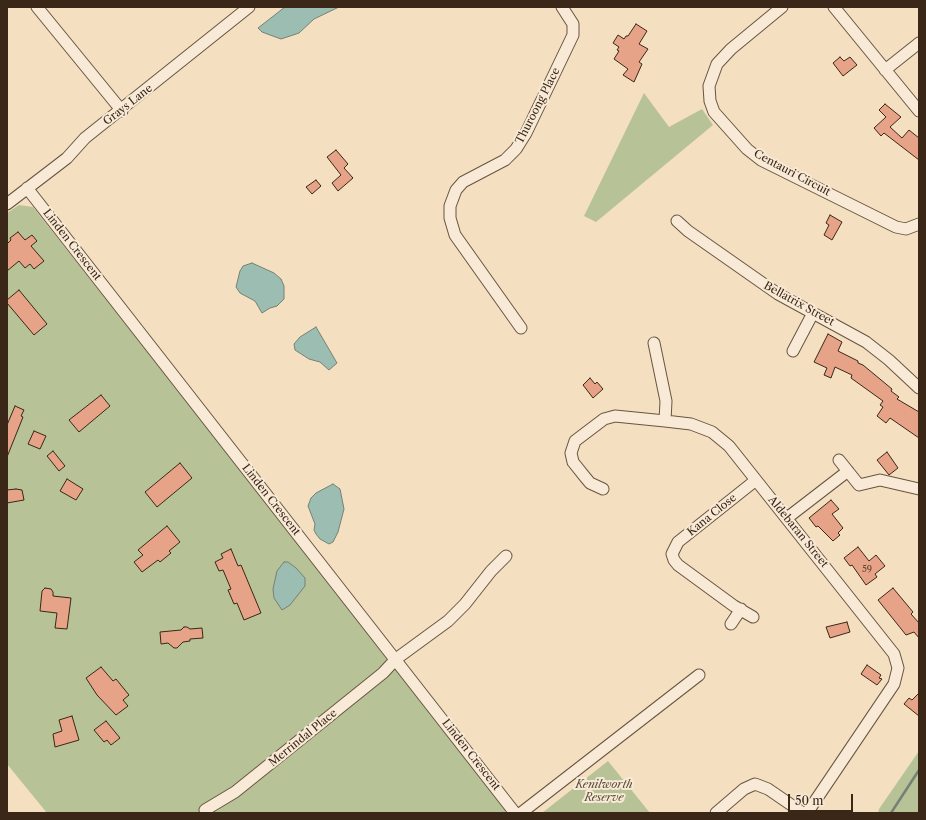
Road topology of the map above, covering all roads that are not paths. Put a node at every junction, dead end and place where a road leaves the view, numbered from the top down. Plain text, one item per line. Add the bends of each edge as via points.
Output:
1 (37, 7) edge
2 (249, 7) edge
3 (562, 7) edge
4 (782, 7) edge
5 (834, 7) edge
6 (919, 43) edge
7 (884, 70) junction
8 (122, 110) junction
9 (919, 111) edge
10 (27, 188) junction
11 (7, 204) edge
12 (677, 221) dead end
13 (919, 224) edge
14 (813, 313) junction
15 (520, 328) dead end
16 (654, 343) dead end
17 (794, 351) dead end
18 (919, 388) edge
19 (665, 421) junction
20 (839, 460) dead end
21 (848, 471) junction
22 (756, 480) junction
23 (603, 489) dead end
24 (919, 490) edge
25 (787, 518) junction
26 (506, 556) dead end
27 (738, 608) junction
28 (753, 617) dead end
29 (731, 624) dead end
30 (396, 659) junction
31 (699, 675) dead end
32 (205, 810) dead end
33 (515, 813) edge
34 (521, 813) edge
35 (716, 813) edge
36 (803, 813) edge
37 (807, 813) edge

1 - 8 street
2 - 8 street, Grays Lane
3 - 15 street, Thuroong Place via 573,24 571,40 520,144 505,160 463,182 456,190 450,206 450,218 455,235
4 - 13 street, Centauri Circuit via 731,49 717,64 709,86 714,112 747,149 762,160 896,227 910,228
5 - 7 street
6 - 7 street
7 - 9 street
8 - 10 street, Grays Lane via 85,138 67,158
10 - 11 street, Grays Lane
10 - 30 street, Linden Crescent
12 - 14 street, Bellatrix Street via 766,286
14 - 17 street
14 - 18 street, Bellatrix Street via 866,342 890,360
16 - 19 street via 666,401
19 - 22 street, Aldebaran Street via 699,426 717,435 726,442
19 - 23 street, Aldebaran Street via 612,416 601,421 575,441 571,450 573,462 590,483
20 - 21 street
21 - 24 street via 859,485 880,480
21 - 25 street
22 - 25 street, Aldebaran Street
22 - 27 street, Kana Close via 678,542 668,554 678,565
25 - 37 street, Aldebaran Street via 889,646 898,668 894,684
26 - 30 street, Merrindal Place via 448,621
27 - 28 street, Kana Close
27 - 29 street
30 - 32 street, Merrindal Place via 383,673 235,792
30 - 33 street, Linden Crescent
31 - 34 street
35 - 36 street via 754,782

